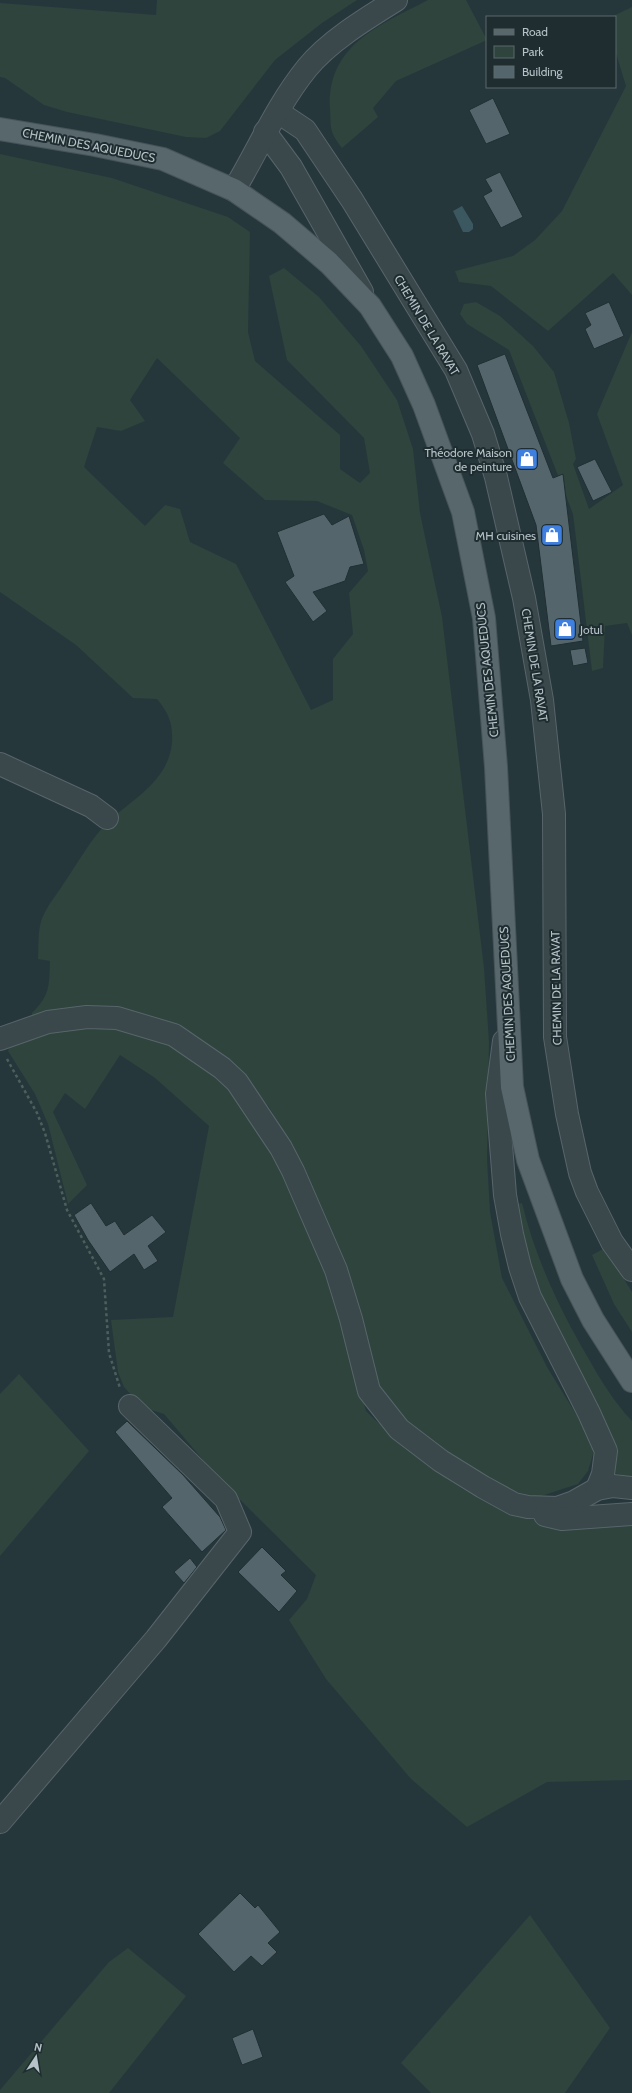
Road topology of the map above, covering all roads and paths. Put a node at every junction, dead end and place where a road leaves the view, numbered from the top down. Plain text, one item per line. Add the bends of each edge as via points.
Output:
1 (396, 0) edge
2 (278, 112) junction
3 (0, 129) edge
4 (265, 132) junction
5 (234, 190) junction
6 (370, 306) junction
7 (0, 764) edge
8 (107, 818) dead end
9 (508, 1016) junction
10 (2, 1046) edge
11 (632, 1270) edge
12 (632, 1382) edge
13 (130, 1406) joint
14 (632, 1488) edge
15 (597, 1489) junction
16 (528, 1507) junction
17 (632, 1514) edge
18 (0, 1822) edge

1 - 2 street via 322,53 308,67
2 - 4 street
2 - 11 street, CHEMIN DE LA RAVAT via 305,130 352,200 456,370 483,434 496,477 524,598 542,700 554,814 555,1037 566,1107 580,1174 587,1192 612,1242
3 - 5 main road, CHEMIN DES AQUEDUCS via 95,144 163,159
4 - 5 street
4 - 6 street via 291,167
5 - 6 main road, CHEMIN DES AQUEDUCS via 282,223 329,263
6 - 9 main road, CHEMIN DES AQUEDUCS via 402,356 424,405 463,512 484,618 496,767
7 - 8 street via 91,806
9 - 12 main road, CHEMIN DES AQUEDUCS via 512,1087 528,1160 572,1279 592,1320
9 - 15 street via 497,1094 505,1195 512,1234 530,1297 606,1451 603,1474
10 - 13 path via 45,1133 67,1210 104,1279 109,1353 114,1374
10 - 16 street via 48,1022 87,1017 117,1018 174,1035 222,1068 237,1082 281,1148 293,1171 336,1270 369,1391 399,1429 441,1461 514,1504
13 - 18 street via 226,1499 240,1532 156,1639
14 - 15 street via 614,1486
15 - 16 street via 557,1508
16 - 17 street via 562,1519

